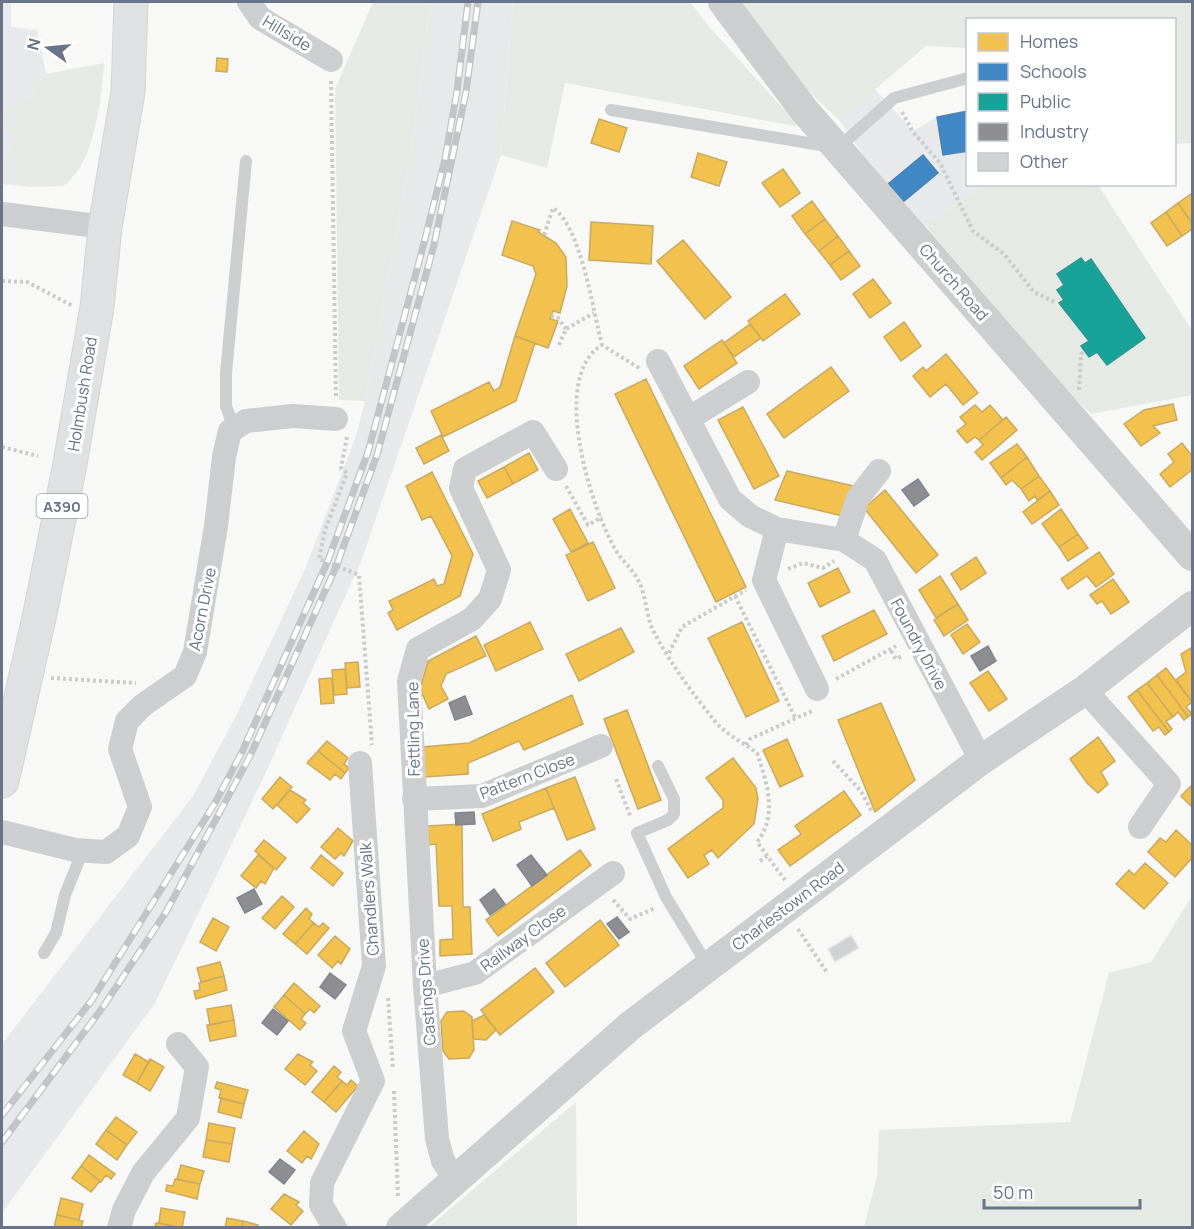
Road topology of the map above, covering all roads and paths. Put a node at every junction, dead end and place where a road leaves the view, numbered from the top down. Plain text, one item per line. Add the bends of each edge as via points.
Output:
1 (131, 2) edge
2 (249, 2) edge
3 (723, 2) edge
4 (331, 60) joint
5 (966, 79) edge
6 (894, 98) junction
7 (611, 110) dead end
8 (838, 148) junction
9 (246, 161) dead end
10 (2, 214) edge
11 (105, 227) junction
12 (544, 235) dead end
13 (2, 281) edge
14 (1057, 303) dead end
15 (594, 313) junction
16 (551, 316) dead end
17 (95, 317) junction
18 (566, 329) junction
19 (560, 345) dead end
20 (602, 345) junction
21 (1085, 351) dead end
22 (658, 361) joint
23 (748, 382) dead end
24 (1069, 414) junction
25 (336, 418) junction
26 (688, 418) junction
27 (234, 429) junction
28 (2, 447) edge
29 (38, 456) dead end
30 (879, 471) dead end
31 (558, 473) joint
32 (602, 517) junction
33 (777, 529) junction
34 (840, 550) junction
35 (1192, 556) edge
36 (359, 575) dead end
37 (764, 580) junction
38 (735, 596) junction
39 (1192, 606) edge
40 (892, 637) dead end
41 (669, 653) junction
42 (26, 674) junction
43 (1084, 690) junction
44 (163, 691) junction
45 (815, 700) junction
46 (796, 719) junction
47 (746, 745) junction
48 (602, 746) dead end
49 (981, 760) junction
50 (833, 761) dead end
51 (360, 764) dead end
52 (658, 766) dead end
53 (616, 779) dead end
54 (2, 781) edge
55 (414, 799) junction
56 (1140, 827) dead end
57 (2, 832) edge
58 (637, 833) junction
59 (883, 835) junction
60 (83, 850) junction
61 (767, 856) junction
62 (760, 861) dead end
63 (606, 878) joint
64 (791, 904) junction
65 (640, 914) dead end
66 (44, 953) dead end
67 (708, 967) junction
68 (828, 974) dead end
69 (425, 986) junction
70 (178, 1044) dead end
71 (456, 1180) junction
72 (119, 1227) edge
73 (335, 1227) edge
74 (401, 1227) edge

1 - 11 highway, Holmbush Road / A390 via 128,92
2 - 4 street, Hillside via 260,18
3 - 8 street, Church Road via 804,110
4 - 25 path
5 - 6 lane
6 - 8 lane
6 - 14 path via 913,132 939,163 974,231 1004,254 1034,292
7 - 8 lane
8 - 24 street, Church Road
9 - 27 lane via 226,373 226,406
10 - 11 street
11 - 17 highway, Holmbush Road / A390
12 - 15 path via 553,208 562,213 576,240
13 - 17 path via 27,282
15 - 18 path
15 - 20 path
16 - 18 path via 558,318
17 - 42 highway, Holmbush Road / A390 via 70,464
18 - 19 path
20 - 22 path via 641,369
20 - 32 path via 592,351 584,365 578,405 587,482
21 - 24 path via 1081,354 1078,402
22 - 26 street, Foundry Drive
23 - 26 street
24 - 35 street, Church Road
25 - 27 street via 282,417 246,421
25 - 36 path via 350,423 341,468 347,473 325,530 320,559
26 - 33 street, Foundry Drive via 730,500 750,516
27 - 44 street, Acorn Drive via 230,431 224,457 195,652 184,676
28 - 29 path
30 - 34 street via 858,498
31 - 32 path via 588,525
31 - 55 street, Fettling Lane via 533,432 465,469 461,488 499,570 489,599 472,619 418,649 410,681
32 - 41 path via 614,548 640,583 654,633
33 - 34 street, Foundry Drive
33 - 37 street
34 - 37 path via 823,568 802,563
34 - 49 street, Foundry Drive via 875,560
37 - 38 path
37 - 45 street
38 - 41 path via 682,627
38 - 46 path
39 - 43 street, Charlestown Road
40 - 45 path via 897,647
41 - 47 path via 715,721
42 - 44 path via 156,684
42 - 54 highway, Holmbush Road / A390
43 - 49 street, Charlestown Road
43 - 56 street via 1168,784
44 - 60 street, Acorn Drive via 127,721 120,749 140,807 128,836 106,852
45 - 46 path
46 - 47 path via 750,739
47 - 61 path via 757,753 769,795 766,824 757,842
48 - 55 street, Pattern Close via 482,796
49 - 59 street, Charlestown Road
50 - 59 path via 861,791
51 - 73 street, Chandlers Walk via 374,966 354,1031 373,1081 322,1183 321,1205
52 - 58 lane via 674,799 674,814
53 - 58 path
55 - 69 street, Castings Drive
57 - 60 street, Acorn Drive
58 - 67 lane via 666,897
59 - 64 street, Charlestown Road
60 - 66 lane via 65,895 56,933
61 - 62 path
61 - 64 path
63 - 65 path via 630,919
63 - 69 street, Railway Close via 475,973
64 - 67 street, Charlestown Road
64 - 68 path
67 - 71 street, Charlestown Road via 630,1026
69 - 71 street, Castings Drive via 437,1139
70 - 72 street via 196,1067 188,1118 143,1173
71 - 74 street, Charlestown Road

